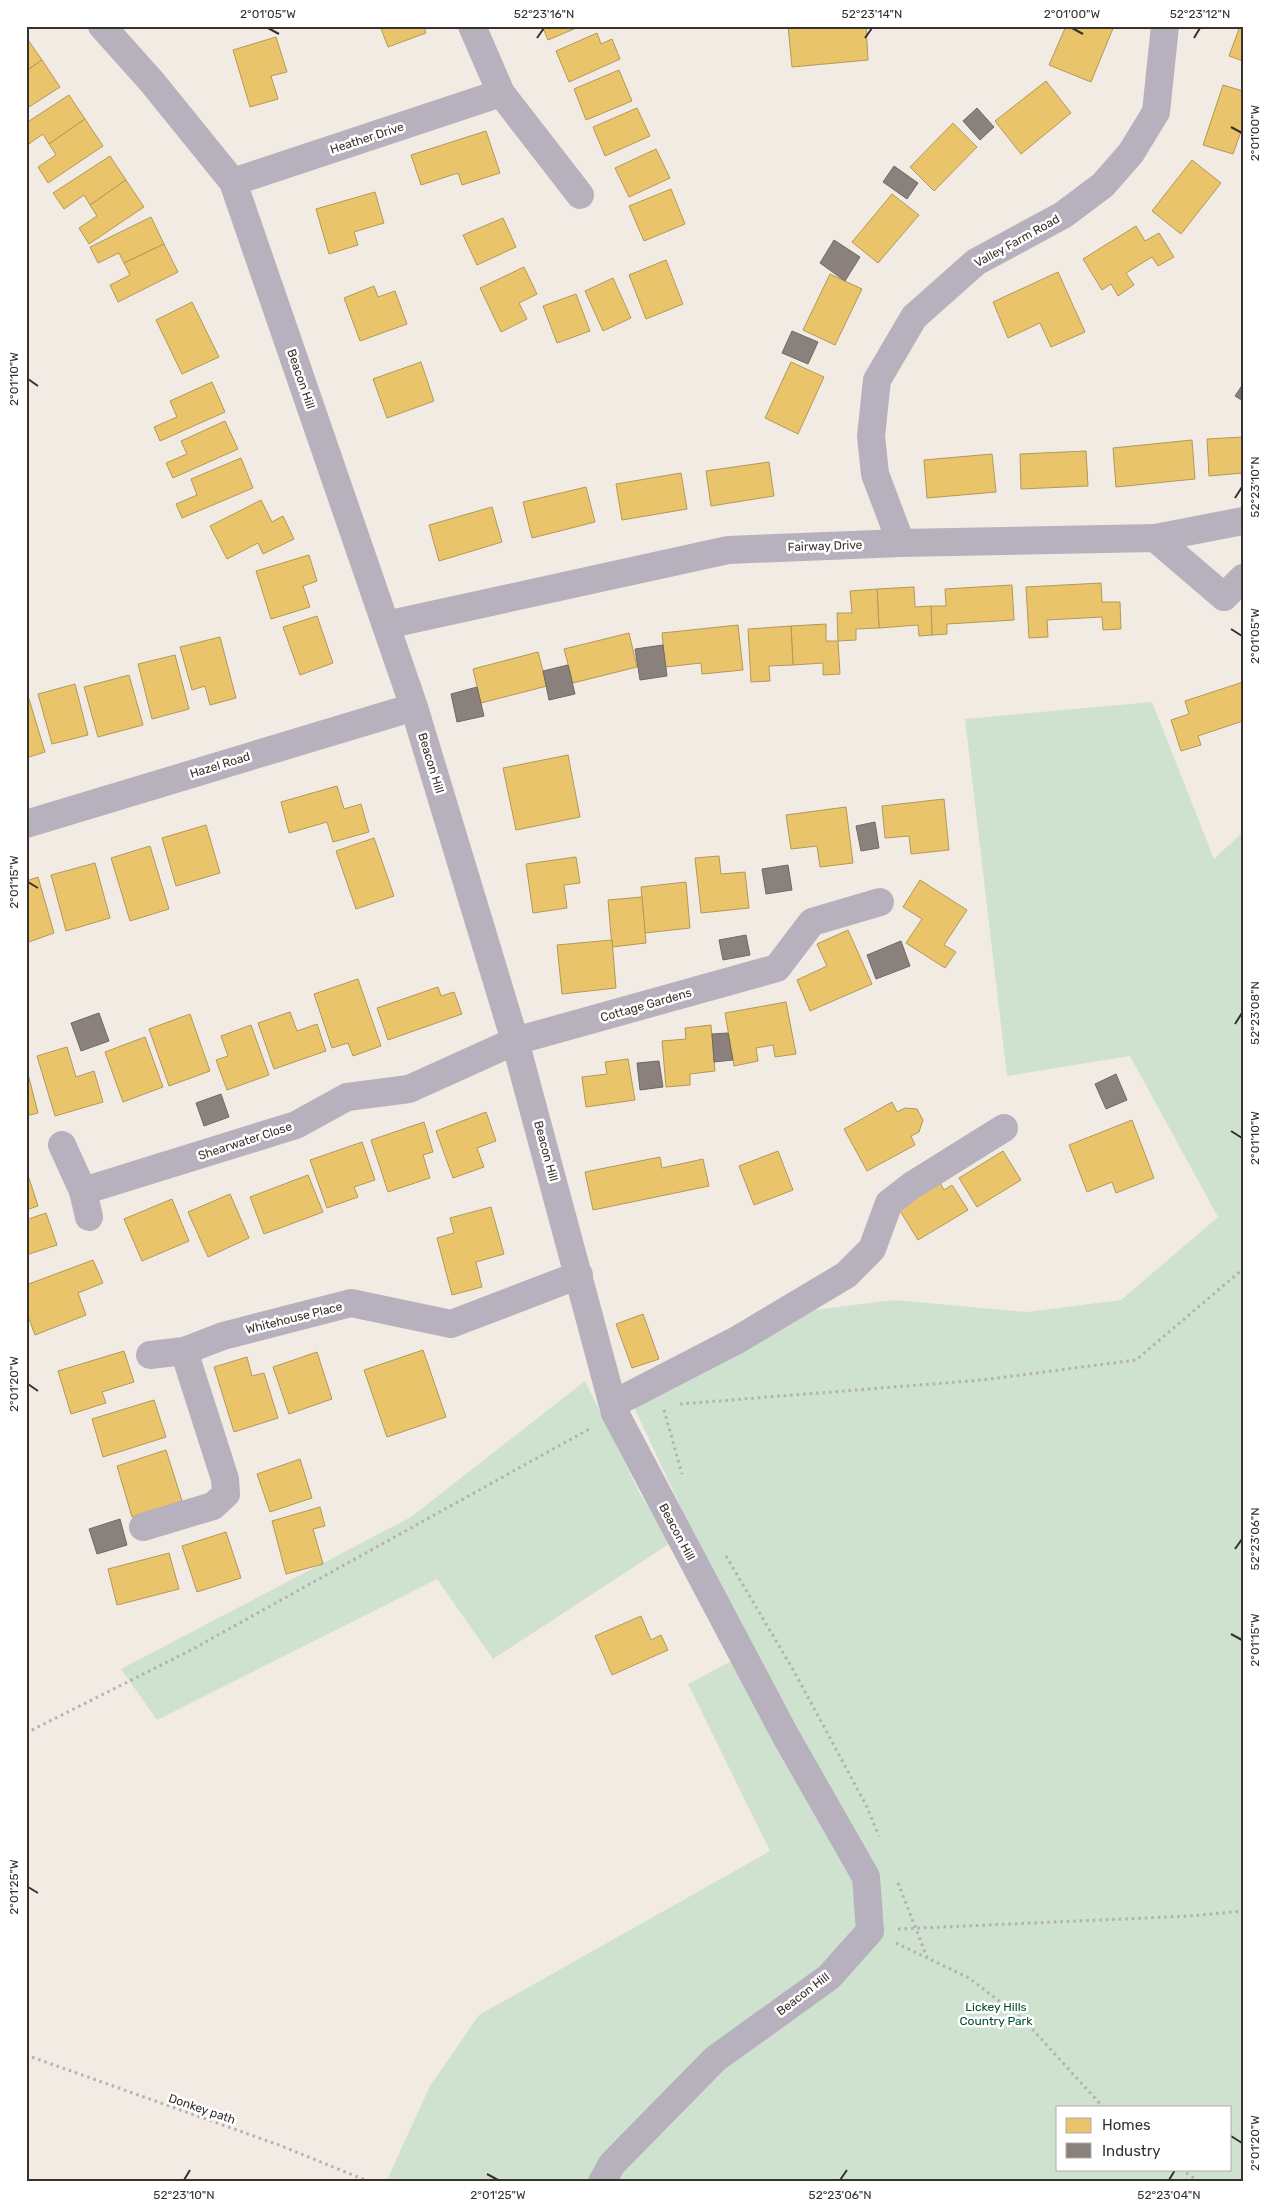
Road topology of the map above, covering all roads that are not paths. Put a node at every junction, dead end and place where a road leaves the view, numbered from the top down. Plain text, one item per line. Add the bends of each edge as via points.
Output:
1 (102, 26) edge
2 (472, 26) edge
3 (1165, 26) edge
4 (501, 93) junction
5 (233, 182) junction
6 (580, 195) dead end
7 (1243, 521) edge
8 (1155, 538) junction
9 (901, 543) junction
10 (1243, 578) edge
11 (386, 625) junction
12 (414, 707) junction
13 (26, 824) edge
14 (880, 902) dead end
15 (515, 1041) junction
16 (1004, 1128) dead end
17 (62, 1146) dead end
18 (83, 1191) junction
19 (89, 1217) dead end
20 (579, 1275) junction
21 (184, 1351) junction
22 (150, 1355) dead end
23 (614, 1409) junction
24 (144, 1527) dead end
25 (602, 2182) edge

1 - 5 street, Beacon Hill
2 - 4 street
3 - 9 street, Valley Farm Road via 1156,112 1130,153 1103,186 1063,215 976,262 914,317 877,380 871,436 875,474
4 - 5 street, Heather Drive
4 - 6 street
5 - 11 street, Beacon Hill
7 - 8 street, Fairway Drive
8 - 9 street, Fairway Drive
8 - 10 street via 1224,597
9 - 11 street, Fairway Drive via 728,550
11 - 12 street, Beacon Hill
12 - 13 street, Hazel Road
12 - 15 street, Beacon Hill
14 - 15 street, Cottage Gardens via 812,922 777,968
15 - 18 street, Shearwater Close via 409,1089 347,1097 296,1125
15 - 20 street, Beacon Hill
16 - 23 street via 889,1203 872,1249 846,1275
17 - 18 street
18 - 19 street
20 - 21 street, Whitehouse Place via 451,1324 351,1303 223,1336
20 - 23 street, Beacon Hill
21 - 22 street, Whitehouse Place
21 - 24 street via 225,1479 226,1494 213,1506
23 - 25 street, Beacon Hill via 784,1733 866,1877 870,1931 829,1977 715,2059 612,2164

